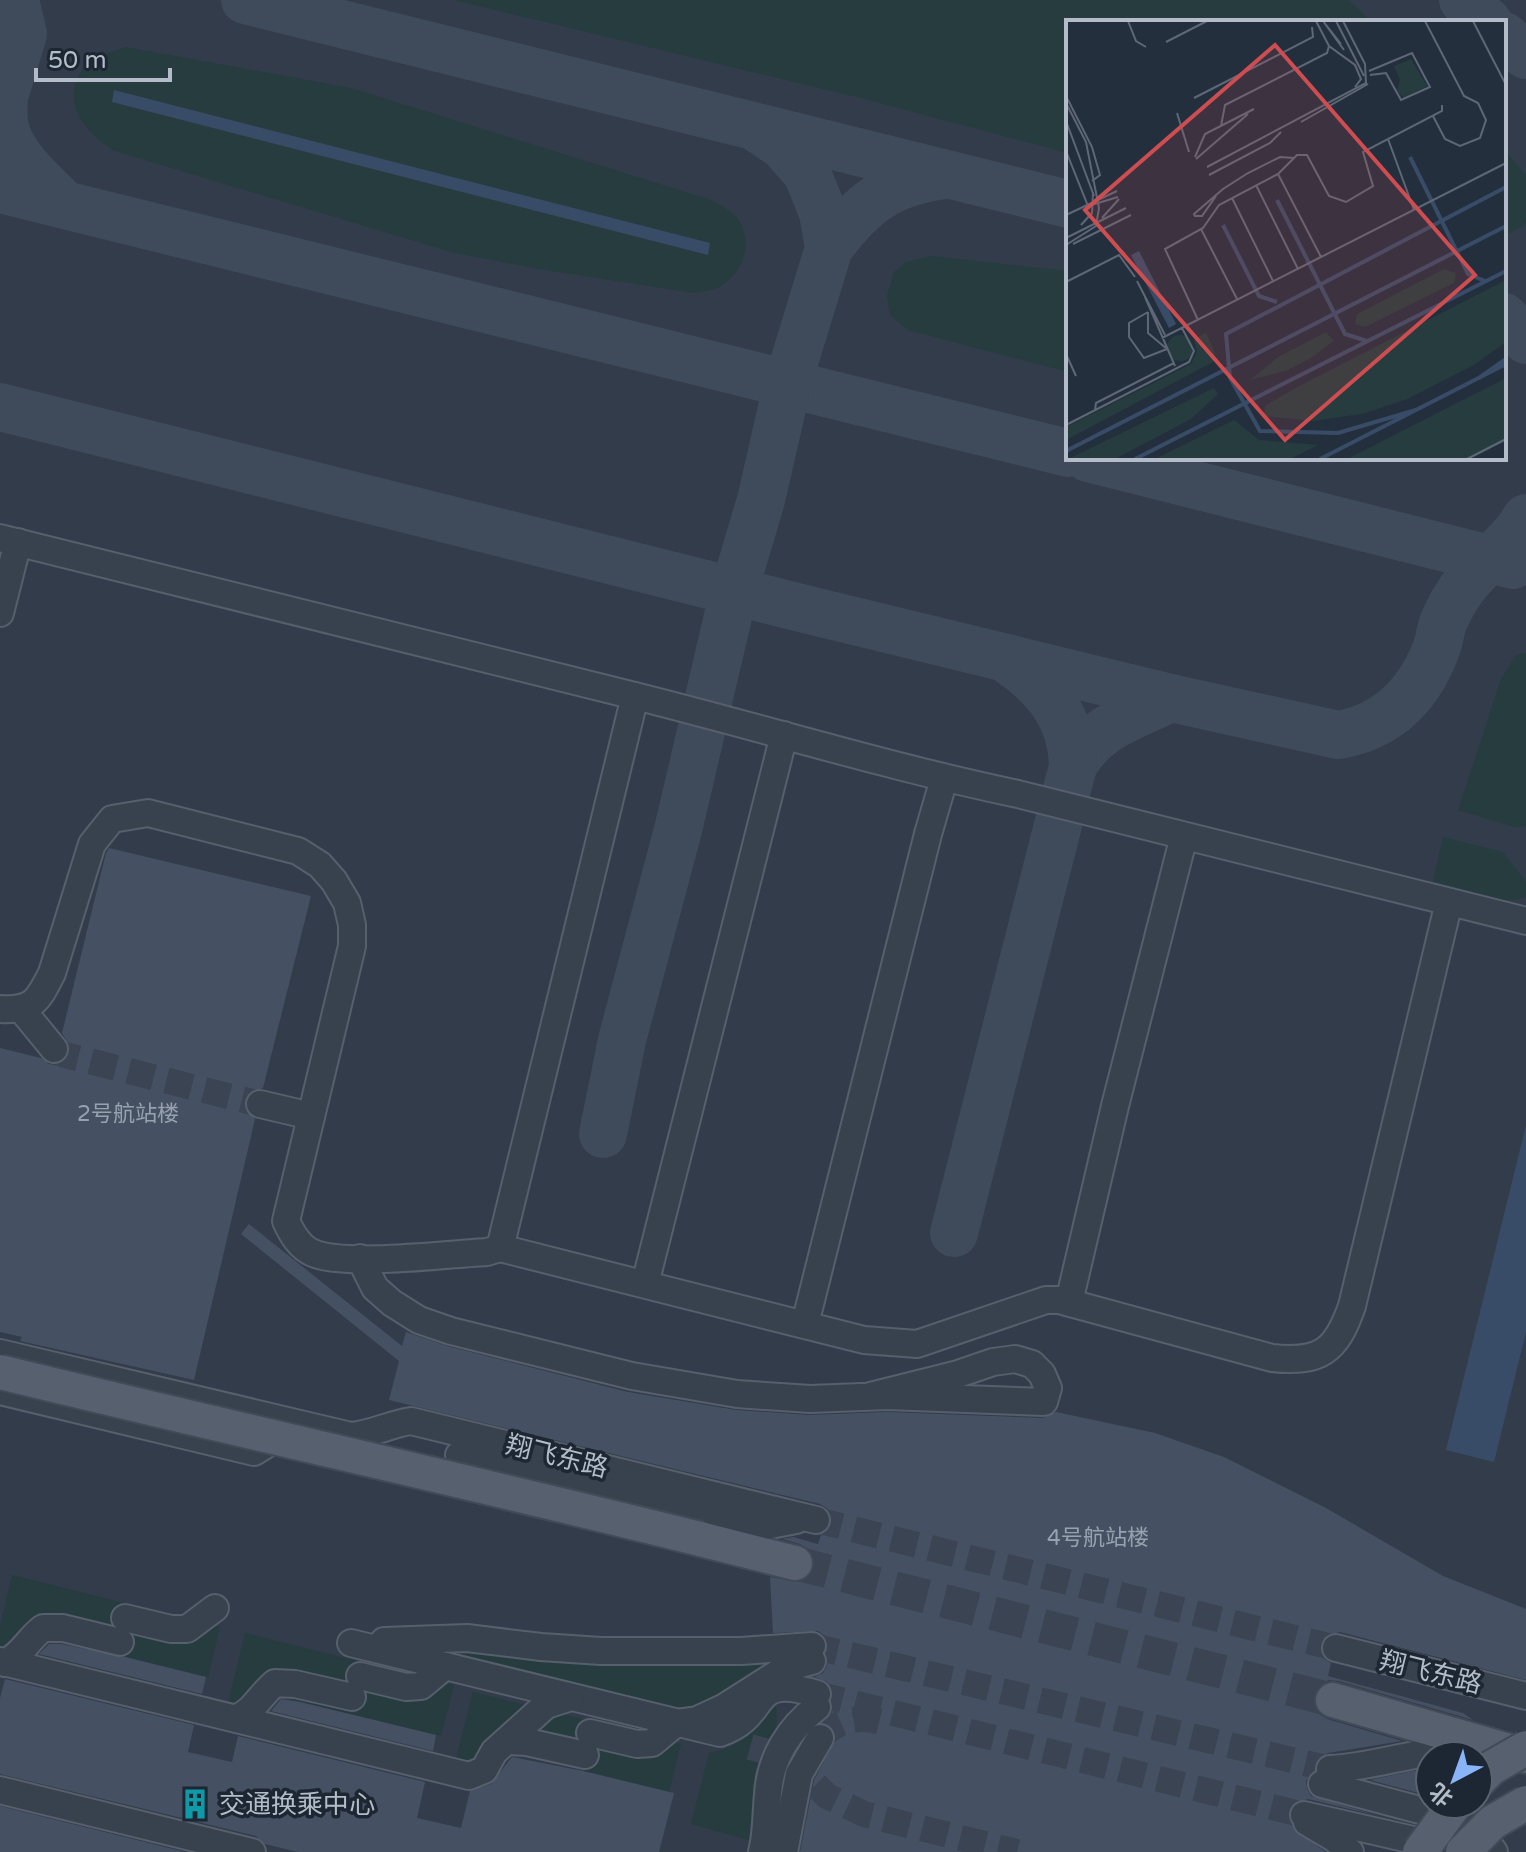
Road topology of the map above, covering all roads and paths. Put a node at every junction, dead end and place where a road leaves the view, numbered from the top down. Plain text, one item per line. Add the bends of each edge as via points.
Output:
1 (9, 540) edge
2 (0, 613) edge
3 (635, 696) junction
4 (784, 735) junction
5 (944, 779) junction
6 (1184, 836) junction
7 (1449, 902) junction
8 (1526, 921) edge
9 (11, 1009) edge
10 (54, 1049) tunnel mouth
11 (260, 1104) tunnel mouth
12 (311, 1116) junction
13 (500, 1248) junction
14 (360, 1258) junction
15 (645, 1284) junction
16 (1069, 1302) junction
17 (805, 1324) junction
18 (0, 1353) edge
19 (0, 1372) edge
20 (0, 1391) edge
21 (870, 1396) junction
22 (298, 1425) junction
23 (459, 1455) dead end
24 (795, 1563) tunnel mouth
25 (215, 1608) dead end
26 (1336, 1648) tunnel mouth
27 (2, 1662) edge
28 (445, 1666) junction
29 (1526, 1696) edge
30 (571, 1697) junction
31 (1343, 1703) tunnel mouth
32 (237, 1718) junction
33 (676, 1723) junction
34 (820, 1738) tunnel mouth
35 (508, 1741) junction
36 (1520, 1747) edge
37 (1494, 1766) edge
38 (0, 1790) edge
39 (1526, 1803) edge
40 (1443, 1820) edge
41 (1449, 1820) edge
42 (252, 1852) edge
43 (762, 1852) edge
44 (784, 1852) edge
45 (1350, 1852) edge
46 (1420, 1852) edge
47 (1438, 1852) edge
48 (1464, 1852) edge
49 (1494, 1852) edge

1 - 2 street
1 - 3 street
3 - 4 street
3 - 13 street
4 - 5 street
4 - 15 street
5 - 6 street
5 - 17 street
6 - 7 street
6 - 16 street
7 - 8 street
7 - 16 street via 1352,1306 1329,1349 1314,1358 1272,1358
9 - 10 street
9 - 12 street via 36,1002 43,991 92,844 112,819 148,813 298,851 334,881 352,925 352,946
11 - 12 street
12 - 14 street via 286,1221 293,1237 312,1253
13 - 14 street
13 - 15 street
14 - 21 street via 375,1288 392,1303 451,1331 632,1376 737,1394
15 - 17 street
16 - 17 street via 1046,1300 917,1344 864,1340
18 - 22 street, 翔飞东路
19 - 24 main road, bridge
20 - 22 street via 254,1452
21 - 21 street via 1044,1402 1048,1388 1032,1364 1015,1359
22 - 23 street, 翔飞东路 via 351,1436 411,1421 812,1519 765,1526 736,1523
25 - 27 street via 187,1629 43,1628 19,1656
26 - 29 street, 翔飞东路
27 - 32 street
28 - 30 street
28 - 32 street via 421,1686 275,1683 252,1712
28 - 33 street via 351,1643 467,1638 601,1651 812,1653 725,1707
30 - 33 street
30 - 35 street via 546,1705
31 - 36 main road
32 - 35 street via 469,1776 484,1770
33 - 35 street via 652,1743
33 - 43 street via 720,1733 735,1728 765,1693 780,1686 817,1701 782,1745 773,1768
34 - 44 street via 799,1774
36 - 37 main road, bridge
36 - 49 street via 1454,1749 1326,1777 1461,1821 1477,1830
38 - 42 street
39 - 48 main road, bridge via 1493,1822
40 - 46 main road, bridge
41 - 47 main road, bridge
45 - 48 street via 1308,1823

